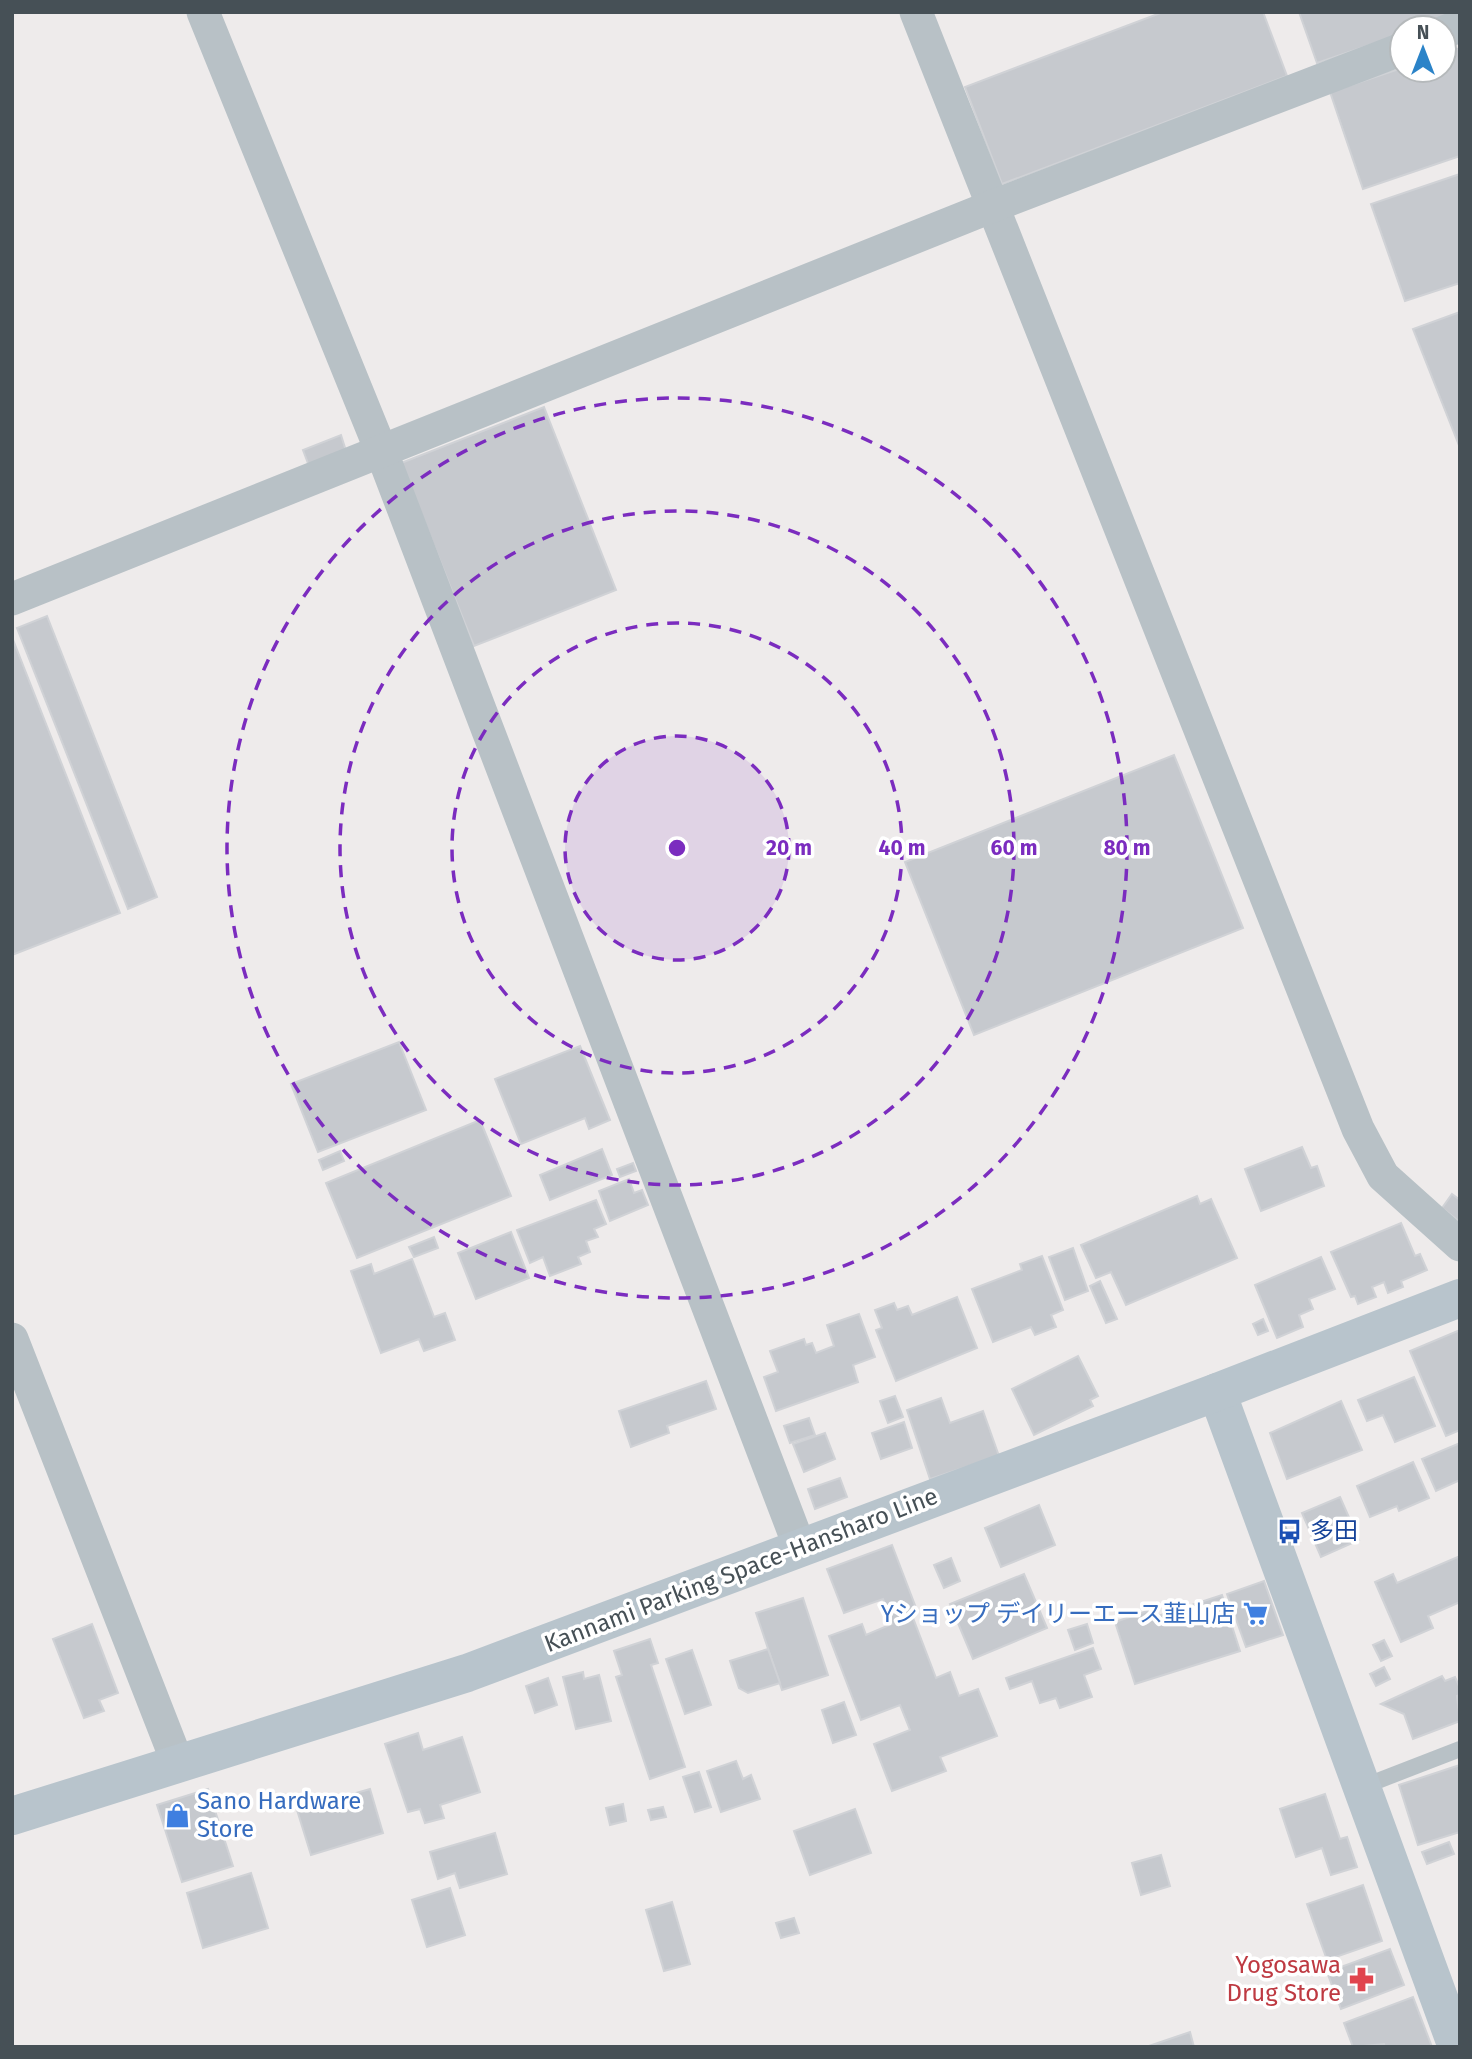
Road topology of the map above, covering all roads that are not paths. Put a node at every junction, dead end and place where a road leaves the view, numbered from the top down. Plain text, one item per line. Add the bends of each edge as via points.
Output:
1 (203, 12) edge
2 (916, 12) edge
3 (1388, 53) edge
4 (993, 206) junction
5 (382, 453) junction
6 (12, 599) edge
7 (1460, 1245) edge
8 (1460, 1297) edge
9 (12, 1339) edge
10 (1217, 1392) junction
11 (800, 1548) junction
12 (1460, 1749) edge
13 (178, 1764) junction
14 (1362, 1787) junction
15 (12, 1816) edge
16 (1457, 2047) edge

1 - 5 street
2 - 4 street
3 - 4 street
4 - 5 street
4 - 7 street via 1358,1129 1383,1177
5 - 6 street
5 - 11 street
8 - 10 main road, Kannami Parking Space-Hansharo Line
9 - 13 street
10 - 11 main road, Kannami Parking Space-Hansharo Line
10 - 14 main road
11 - 13 main road, Kannami Parking Space-Hansharo Line via 467,1673
12 - 14 lane
13 - 15 main road, Kannami Parking Space-Hansharo Line
14 - 16 main road

